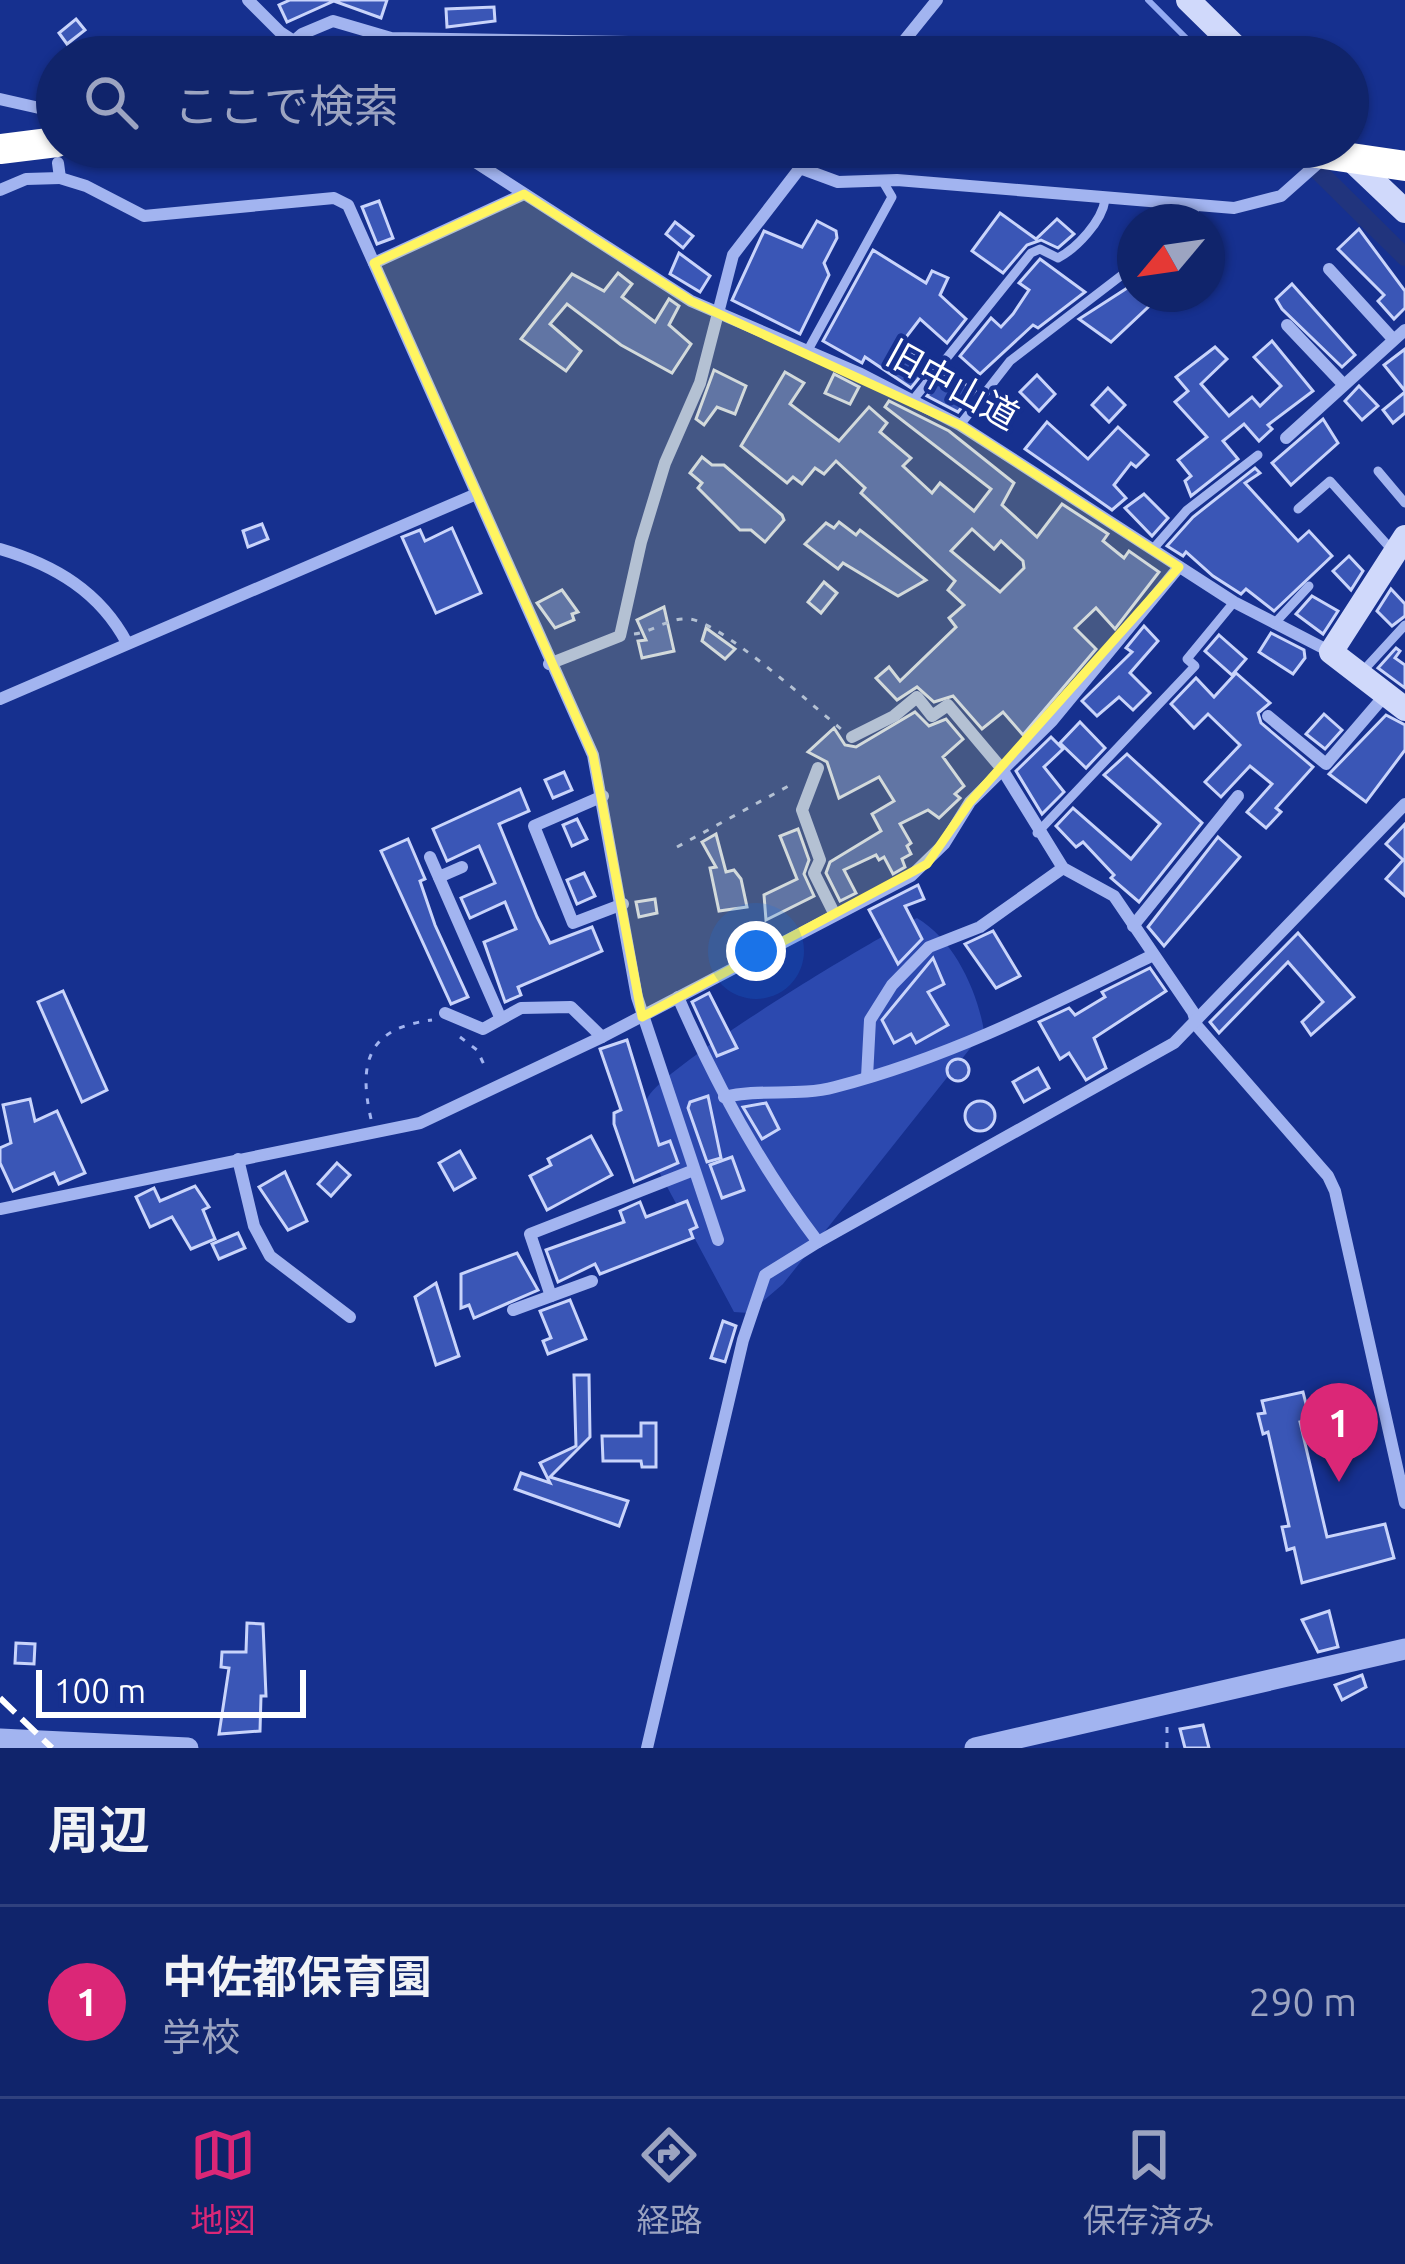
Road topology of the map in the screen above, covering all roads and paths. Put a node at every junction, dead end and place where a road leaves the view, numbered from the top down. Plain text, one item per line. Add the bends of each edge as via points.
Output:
1 (250, 0) edge
2 (937, 0) edge
3 (1188, 0) edge
4 (289, 36) edge
5 (304, 36) edge
6 (384, 36) edge
7 (907, 36) edge
8 (1225, 36) edge
9 (0, 99) edge
10 (36, 119) edge
11 (36, 137) edge
12 (0, 149) edge
13 (1369, 161) edge
14 (1405, 166) edge
15 (59, 168) edge
16 (484, 168) edge
17 (800, 168) joint
18 (1312, 168) edge
19 (1359, 168) edge
20 (60, 178) junction
21 (882, 181) junction
22 (0, 190) edge
23 (524, 194) junction
24 (1105, 200) junction
25 (1166, 204) edge
26 (1225, 208) edge
27 (1405, 211) edge
28 (374, 263) junction
29 (1329, 269) dead end
30 (1117, 279) edge
31 (715, 312) junction
32 (1287, 325) dead end
33 (1399, 334) edge
34 (808, 350) junction
35 (1343, 384) junction
36 (914, 400) junction
37 (960, 425) junction
38 (1286, 438) dead end
39 (1258, 455) dead end
40 (1378, 471) dead end
41 (473, 495) junction
42 (1405, 503) edge
43 (1298, 509) dead end
44 (1400, 545) edge
45 (0, 549) edge
46 (1153, 549) junction
47 (1179, 567) junction
48 (1309, 586) dead end
49 (1234, 602) junction
50 (1274, 624) junction
51 (1405, 625) edge
52 (620, 636) junction
53 (127, 643) junction
54 (1330, 652) junction
55 (549, 664) junction
56 (1360, 673) junction
57 (0, 699) edge
58 (1395, 702) edge
59 (1268, 716) dead end
60 (852, 737) joint
61 (818, 768) joint
62 (1002, 770) junction
63 (603, 796) junction
64 (1238, 796) dead end
65 (1405, 805) edge
66 (1037, 833) junction
67 (677, 847) dead end
68 (430, 857) dead end
69 (462, 867) dead end
70 (1063, 868) junction
71 (439, 877) junction
72 (622, 904) junction
73 (834, 913) junction
74 (1133, 926) junction
75 (1153, 955) junction
76 (678, 997) junction
77 (500, 1017) junction
78 (642, 1017) junction
79 (445, 1020) joint
80 (1197, 1026) junction
81 (458, 1036) dead end
82 (602, 1037) junction
83 (867, 1077) junction
84 (496, 1089) junction
85 (724, 1097) junction
86 (374, 1133) junction
87 (238, 1159) junction
88 (694, 1170) junction
89 (0, 1209) edge
90 (718, 1240) dead end
91 (818, 1242) junction
92 (592, 1282) dead end
93 (551, 1296) junction
94 (513, 1310) dead end
95 (350, 1317) dead end
96 (1405, 1503) edge
97 (1405, 1649) edge
98 (0, 1739) edge
99 (36, 1743) edge
100 (188, 1748) edge
101 (647, 1748) edge
102 (975, 1748) edge

1 - 4 street
2 - 7 street
3 - 8 main road
5 - 6 street via 334,21
9 - 10 street
11 - 12 highway
13 - 14 highway, bridge
15 - 20 street
16 - 23 street, 旧中山道
17 - 21 street via 822,180
17 - 31 street via 746,233
18 - 26 street via 1281,196
19 - 27 main road
20 - 22 street
20 - 28 street via 144,216 341,199
21 - 24 street
21 - 34 lane via 892,197
23 - 28 street
23 - 31 street, 旧中山道
24 - 25 street
24 - 36 lane via 1066,254 1031,253
28 - 41 street
29 - 33 street
30 - 37 lane via 1010,361
31 - 34 street, 旧中山道
31 - 52 street via 700,383 641,542
32 - 35 street
33 - 35 street
34 - 36 street, 旧中山道
35 - 38 street
36 - 37 street, 旧中山道
37 - 46 street, 旧中山道
39 - 46 lane via 1187,510
40 - 42 lane
41 - 53 street
41 - 55 street
43 - 44 lane via 1330,481
44 - 54 main road
45 - 53 street via 88,590
46 - 47 street, 旧中山道
47 - 49 street, 旧中山道
47 - 62 street
48 - 50 lane
49 - 50 street, 旧中山道
49 - 66 lane via 1187,659 1195,665
50 - 54 street, 旧中山道
51 - 56 lane
52 - 55 street
52 - 60 path via 689,619 720,627
53 - 57 street
54 - 56 main road, 旧中山道
55 - 63 street via 593,754
56 - 58 main road, 旧中山道
58 - 59 street via 1326,764
60 - 62 street via 917,697 932,716 948,705
61 - 67 path
61 - 73 street via 802,811 820,860 814,873
62 - 66 street
62 - 73 street via 926,864
63 - 72 street
63 - 72 street via 534,826 574,923
64 - 74 street
65 - 80 street
66 - 70 street
68 - 71 street
69 - 71 street
70 - 74 street via 1114,896
70 - 83 street via 980,927 929,947 892,985 869,1020
71 - 77 street
72 - 78 street
73 - 76 street
74 - 75 street
75 - 80 street
75 - 83 street via 961,1049
76 - 78 street
76 - 85 street
77 - 79 street via 483,1029
77 - 82 street via 534,1006 571,1007
78 - 82 street
78 - 88 street
79 - 86 path via 411,1023 373,1047 364,1067
80 - 91 street
80 - 96 street via 1335,1191
81 - 84 path via 477,1050
82 - 84 street
83 - 85 street via 810,1092 757,1089
84 - 86 street via 420,1124
85 - 91 street
86 - 87 street
87 - 89 street
87 - 95 street via 270,1256
88 - 90 street
88 - 93 street via 530,1234
91 - 101 street via 765,1275 743,1340
92 - 93 street
93 - 94 street
97 - 102 street
98 - 99 street
99 - 100 street

